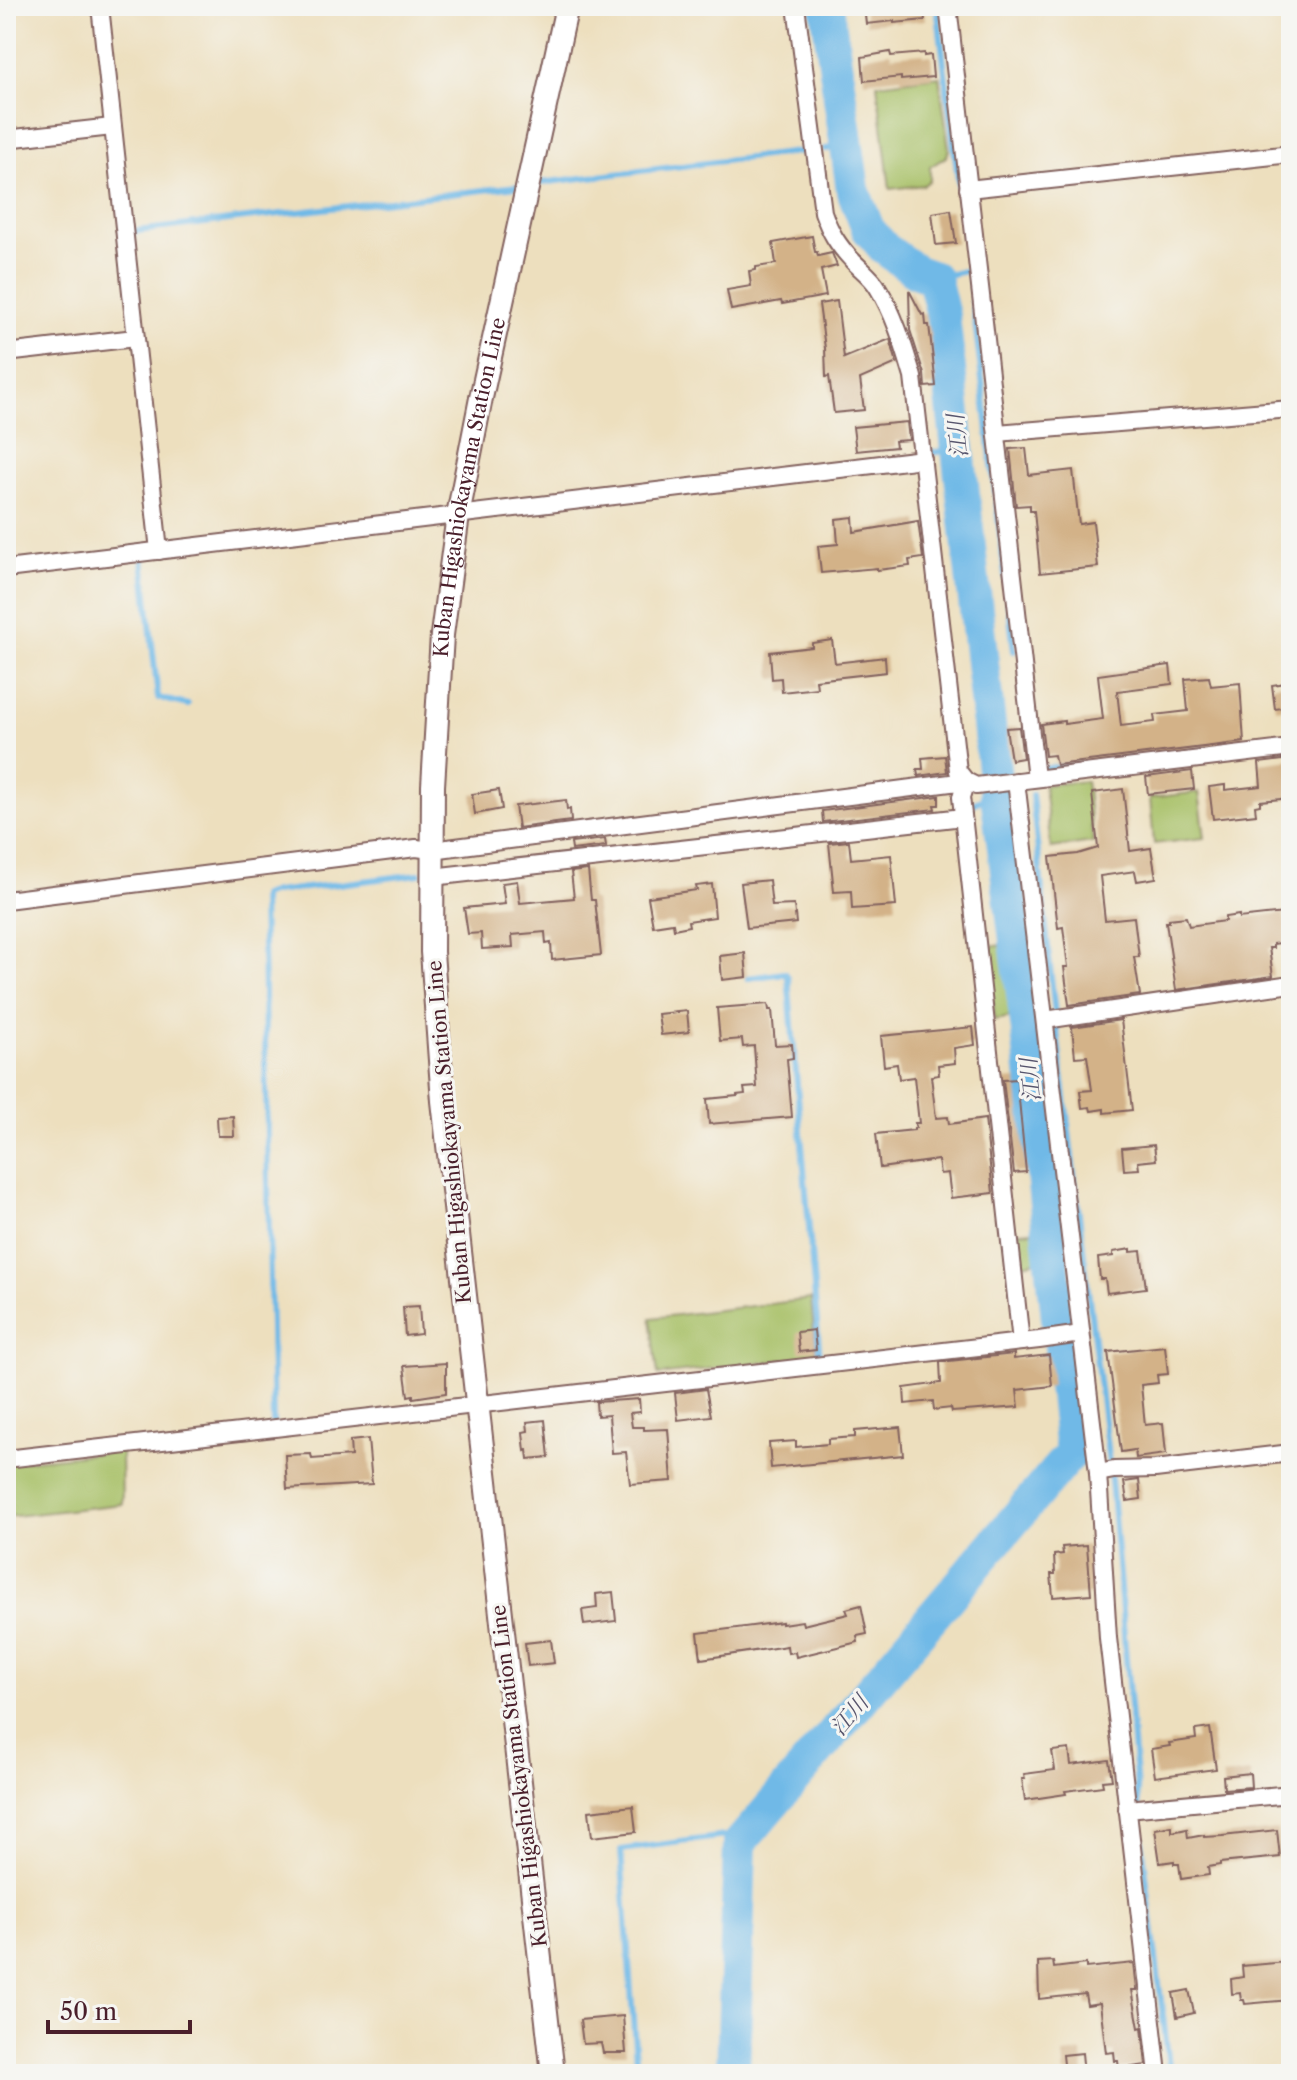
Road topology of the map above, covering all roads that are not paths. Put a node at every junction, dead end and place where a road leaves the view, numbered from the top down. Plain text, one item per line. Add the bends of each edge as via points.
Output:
1 (100, 6) edge
2 (567, 6) edge
3 (796, 6) edge
4 (948, 6) edge
5 (107, 127) junction
6 (6, 139) edge
7 (1291, 154) edge
8 (968, 189) junction
9 (130, 339) junction
10 (6, 353) edge
11 (1291, 409) edge
12 (997, 433) junction
13 (923, 459) junction
14 (458, 515) junction
15 (159, 546) junction
16 (6, 569) edge
17 (1291, 748) edge
18 (1036, 778) junction
19 (1012, 781) junction
20 (971, 784) junction
21 (962, 810) junction
22 (432, 850) junction
23 (432, 877) junction
24 (6, 900) edge
25 (1291, 984) edge
26 (1053, 1019) junction
27 (1081, 1334) junction
28 (1021, 1338) junction
29 (477, 1404) junction
30 (1291, 1453) edge
31 (6, 1459) edge
32 (1107, 1471) junction
33 (1291, 1794) edge
34 (1135, 1808) junction
35 (553, 2074) edge
36 (1158, 2074) edge

1 - 5 street
2 - 14 main road, Kuban Higashiokayama Station Line
3 - 13 street via 823,212 832,237 876,285 900,336 913,377
4 - 8 street
5 - 6 street
5 - 9 street
7 - 8 street
8 - 12 street
9 - 10 street
9 - 15 street
11 - 12 street
12 - 18 street
13 - 14 street
13 - 20 street via 958,771
14 - 15 street
14 - 22 main road, Kuban Higashiokayama Station Line via 442,635
15 - 16 street
17 - 18 street
18 - 19 street
19 - 20 street
19 - 26 street
20 - 21 street via 961,797
20 - 22 street
21 - 23 street
21 - 28 street
22 - 23 main road, Kuban Higashiokayama Station Line
22 - 24 street
23 - 29 main road, Kuban Higashiokayama Station Line via 436,1027
25 - 26 street
26 - 27 street
27 - 28 street
27 - 32 street
28 - 29 street
29 - 31 street
29 - 35 main road, Kuban Higashiokayama Station Line
30 - 32 street
32 - 34 street via 1108,1638
33 - 34 street
34 - 36 street

